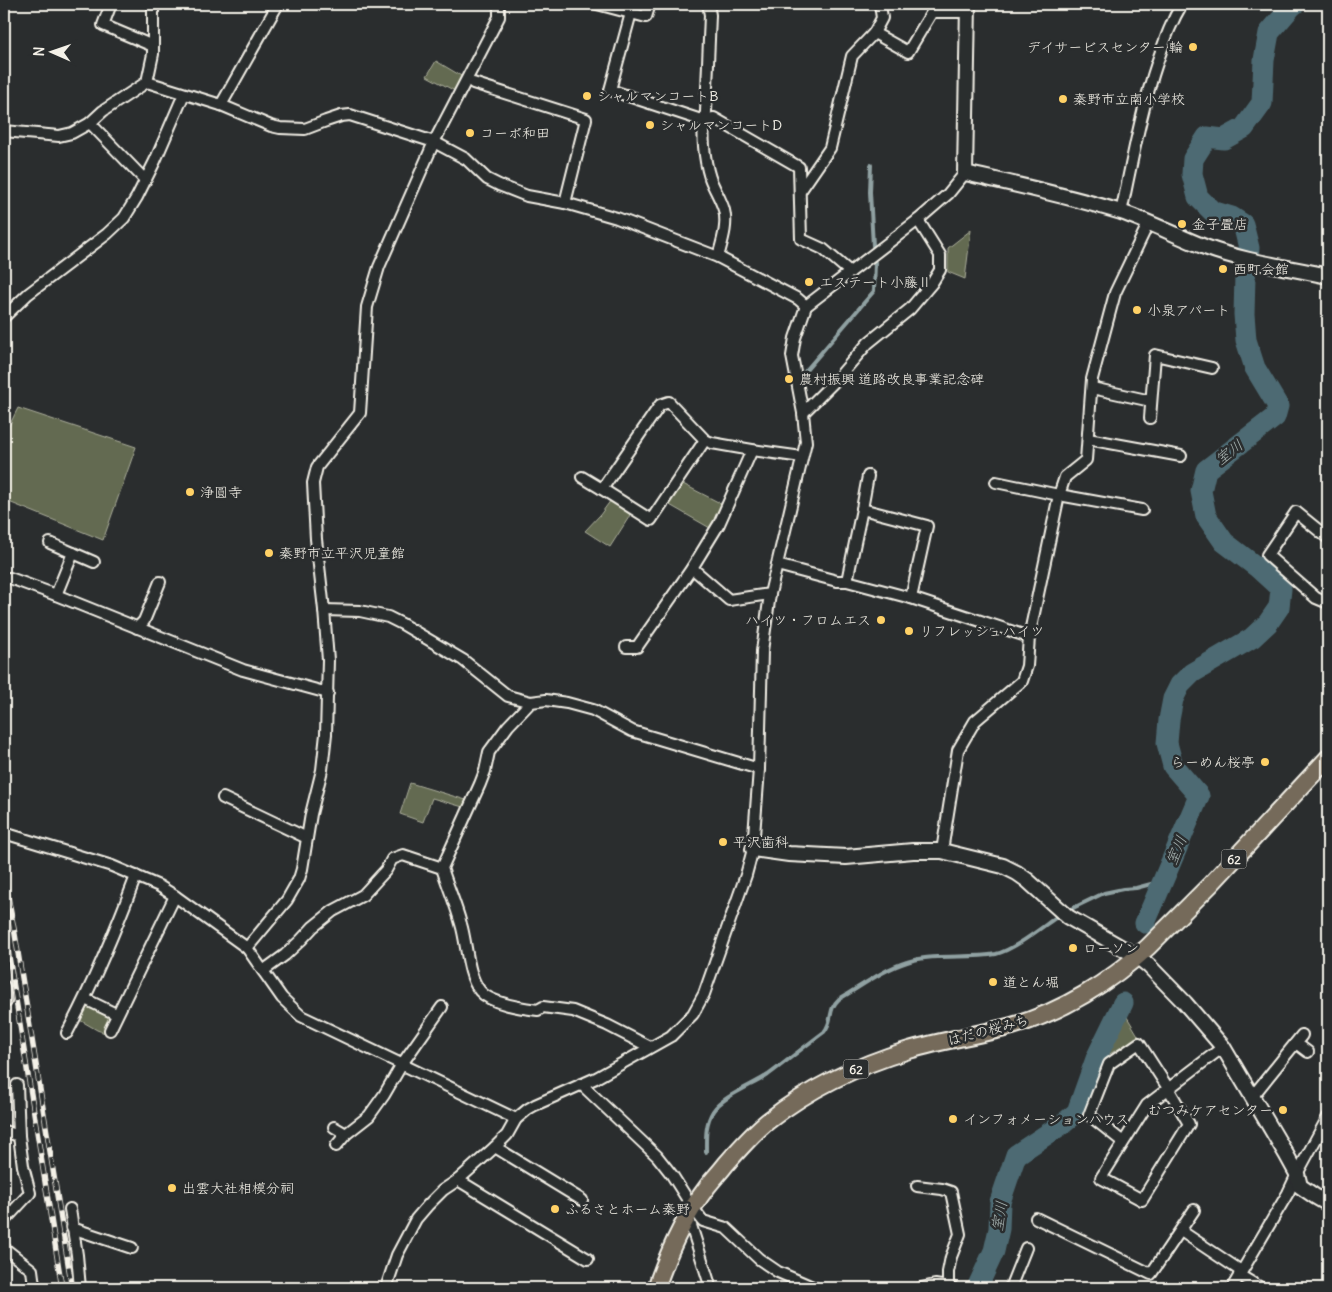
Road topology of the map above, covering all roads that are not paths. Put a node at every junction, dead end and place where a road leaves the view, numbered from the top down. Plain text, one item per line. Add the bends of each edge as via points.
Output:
1 (111, 4) edge
2 (153, 4) edge
3 (278, 4) edge
4 (499, 4) edge
5 (597, 4) edge
6 (650, 4) edge
7 (708, 4) edge
8 (880, 4) edge
9 (1182, 4) edge
10 (968, 8) edge
11 (631, 13) junction
12 (874, 33) junction
13 (153, 46) junction
14 (147, 82) junction
15 (473, 83) dead end
16 (184, 94) junction
17 (221, 105) junction
18 (704, 120) junction
19 (90, 123) junction
20 (4, 131) edge
21 (434, 142) junction
22 (965, 173) junction
23 (145, 180) junction
24 (800, 190) junction
25 (565, 202) junction
26 (1121, 213) junction
27 (918, 220) junction
28 (1149, 222) junction
29 (718, 257) junction
30 (850, 272) junction
31 (1328, 276) edge
32 (806, 306) junction
33 (4, 316) edge
34 (1212, 368) dead end
35 (1092, 388) junction
36 (1151, 401) junction
37 (804, 412) junction
38 (1150, 418) dead end
39 (1088, 439) junction
40 (705, 440) junction
41 (752, 450) junction
42 (1181, 456) dead end
43 (802, 457) junction
44 (868, 476) dead end
45 (582, 477) dead end
46 (996, 482) dead end
47 (602, 489) junction
48 (1058, 495) junction
49 (862, 510) junction
50 (1142, 510) dead end
51 (1328, 538) edge
52 (50, 543) dead end
53 (73, 553) junction
54 (94, 562) dead end
55 (777, 566) junction
56 (692, 568) junction
57 (4, 579) edge
58 (847, 581) junction
59 (160, 582) dead end
60 (770, 594) junction
61 (56, 595) junction
62 (911, 598) junction
63 (1328, 603) edge
64 (324, 610) junction
65 (137, 628) junction
66 (1029, 637) junction
67 (626, 647) dead end
68 (328, 693) junction
69 (531, 702) junction
70 (1328, 758) edge
71 (759, 769) junction
72 (223, 798) dead end
73 (4, 833) edge
74 (307, 838) junction
75 (754, 849) junction
76 (942, 851) junction
77 (442, 868) junction
78 (136, 876) junction
79 (175, 896) junction
80 (247, 948) junction
81 (1138, 957) junction
82 (263, 971) junction
83 (4, 986) edge
84 (85, 999) junction
85 (6, 1002) dead end
86 (442, 1007) dead end
87 (424, 1012) dead end
88 (116, 1014) junction
89 (435, 1017) junction
90 (110, 1030) dead end
91 (67, 1033) dead end
92 (650, 1047) junction
93 (1223, 1047) junction
94 (1308, 1052) dead end
95 (402, 1064) junction
96 (581, 1084) junction
97 (17, 1085) dead end
98 (1168, 1088) junction
99 (1252, 1097) junction
100 (1328, 1117) edge
101 (516, 1119) junction
102 (334, 1127) dead end
103 (4, 1131) edge
104 (346, 1134) junction
105 (19, 1136) junction
106 (1123, 1142) junction
107 (336, 1146) dead end
108 (495, 1147) junction
109 (1297, 1174) junction
110 (458, 1180) junction
111 (917, 1186) dead end
112 (582, 1200) dead end
113 (1328, 1204) edge
114 (70, 1210) dead end
115 (1194, 1210) dead end
116 (690, 1212) junction
117 (1036, 1218) dead end
118 (4, 1221) edge
119 (72, 1228) junction
120 (1180, 1230) junction
121 (4, 1248) edge
122 (132, 1248) dead end
123 (1026, 1248) dead end
124 (588, 1258) dead end
125 (1240, 1273) junction
126 (30, 1288) edge
127 (80, 1288) edge
128 (386, 1288) edge
129 (656, 1288) edge
130 (710, 1288) edge
131 (815, 1288) edge
132 (921, 1288) edge
133 (951, 1288) edge
134 (1010, 1288) edge
135 (1232, 1288) edge
136 (1261, 1288) edge

1 - 13 street via 103,25
2 - 13 street
3 - 17 street
4 - 21 street via 499,17
5 - 11 street
6 - 11 street via 646,18
7 - 18 street via 710,53
8 - 12 street via 882,18
9 - 26 street via 1169,28 1152,76
10 - 12 street via 932,12 908,52
10 - 22 street
11 - 18 street via 610,90
12 - 24 street via 852,56 830,148
13 - 14 street
14 - 16 street
14 - 19 street
15 - 25 street via 586,119
16 - 17 street
16 - 23 street
17 - 21 street via 280,128 305,129 350,115
18 - 24 street via 714,118 799,167
18 - 29 street via 705,154 710,178 724,211 725,231
19 - 20 street via 66,136
19 - 23 street
21 - 25 street via 466,158 487,179 499,185 527,196
21 - 64 street via 380,267 367,307 360,414 317,466 313,483
22 - 26 street
22 - 27 street via 948,194
23 - 33 street via 118,224
24 - 30 street via 801,239 823,250
25 - 29 street via 617,218
26 - 28 street
27 - 30 street
27 - 37 street via 940,255 940,270 910,309 868,344
28 - 31 street via 1234,256
28 - 35 street via 1115,293
29 - 32 street
30 - 32 street
32 - 37 street via 792,356
34 - 36 street via 1189,357 1155,355
35 - 36 street
35 - 39 street
36 - 38 street
37 - 43 street via 806,442
39 - 42 street
39 - 48 street via 1086,460 1065,477
40 - 41 street
40 - 47 street via 651,520
40 - 47 street via 669,402 660,405
41 - 43 street
41 - 56 street via 719,524
43 - 55 street
44 - 49 street
45 - 47 street
46 - 48 street
48 - 50 street
48 - 66 street
49 - 58 street
49 - 62 street via 927,526
51 - 63 street via 1296,512 1267,555 1316,598
52 - 53 street
53 - 54 street
53 - 61 street
55 - 58 street
55 - 60 street
56 - 60 street via 729,600
56 - 67 street via 637,648
57 - 61 street via 10,578
58 - 62 street
59 - 65 street via 144,621
60 - 71 street via 762,651
61 - 65 street
62 - 66 street
64 - 68 street
64 - 69 street via 360,611 388,617 463,660 508,696
65 - 68 street via 243,670
66 - 76 street via 1022,682 975,722 958,750
68 - 74 street via 322,770
69 - 71 street via 546,700 593,710 632,731
69 - 77 street via 489,752 480,784
70 - 81 main road, はだの桜みち / 62
71 - 75 street
72 - 74 street
73 - 78 street
74 - 80 street via 299,879 287,900
75 - 76 street via 846,857
75 - 92 street via 704,994 693,1014 671,1036
76 - 81 street via 1003,866 1027,880 1068,917
77 - 82 street via 403,855 392,859 363,895 332,911
77 - 92 street via 480,991 494,1000 517,1007 572,1011
78 - 79 street
78 - 84 street
79 - 80 street
79 - 88 street
80 - 82 street
81 - 93 street via 1185,1003
81 - 116 main road, はだの桜みち / 62 via 1073,1001 1041,1016 870,1062 810,1092 768,1121 739,1149
82 - 95 street via 282,998 301,1016
83 - 85 street
84 - 88 street
84 - 91 street
86 - 89 street
87 - 89 street
88 - 90 street
89 - 95 street
92 - 96 street
93 - 98 street
93 - 99 street
94 - 99 street via 1299,1039
95 - 101 street
95 - 104 street via 369,1116
96 - 101 street via 535,1105
96 - 116 street via 657,1156 672,1174
97 - 105 street
98 - 106 street via 1147,1105
98 - 106 street via 1139,1043 1109,1064 1089,1115
98 - 106 street via 1189,1124 1142,1200 1101,1178
99 - 109 street
100 - 109 street
101 - 108 street
102 - 104 street
103 - 105 street
104 - 107 street
105 - 118 street via 22,1166 30,1194
108 - 110 street
108 - 112 street
109 - 113 street via 1300,1186
109 - 125 street
110 - 124 street
110 - 128 street via 416,1219 397,1255
111 - 133 street via 951,1192 960,1234 948,1272
114 - 119 street
115 - 120 street
116 - 129 main road, はだの桜みち / 62
116 - 130 street
116 - 131 street via 726,1228 778,1272
117 - 120 street via 1151,1274
119 - 122 street
119 - 127 street
120 - 125 street
121 - 126 street via 32,1270 34,1285
123 - 134 street
125 - 135 street
125 - 136 street
132 - 133 street via 935,1285

